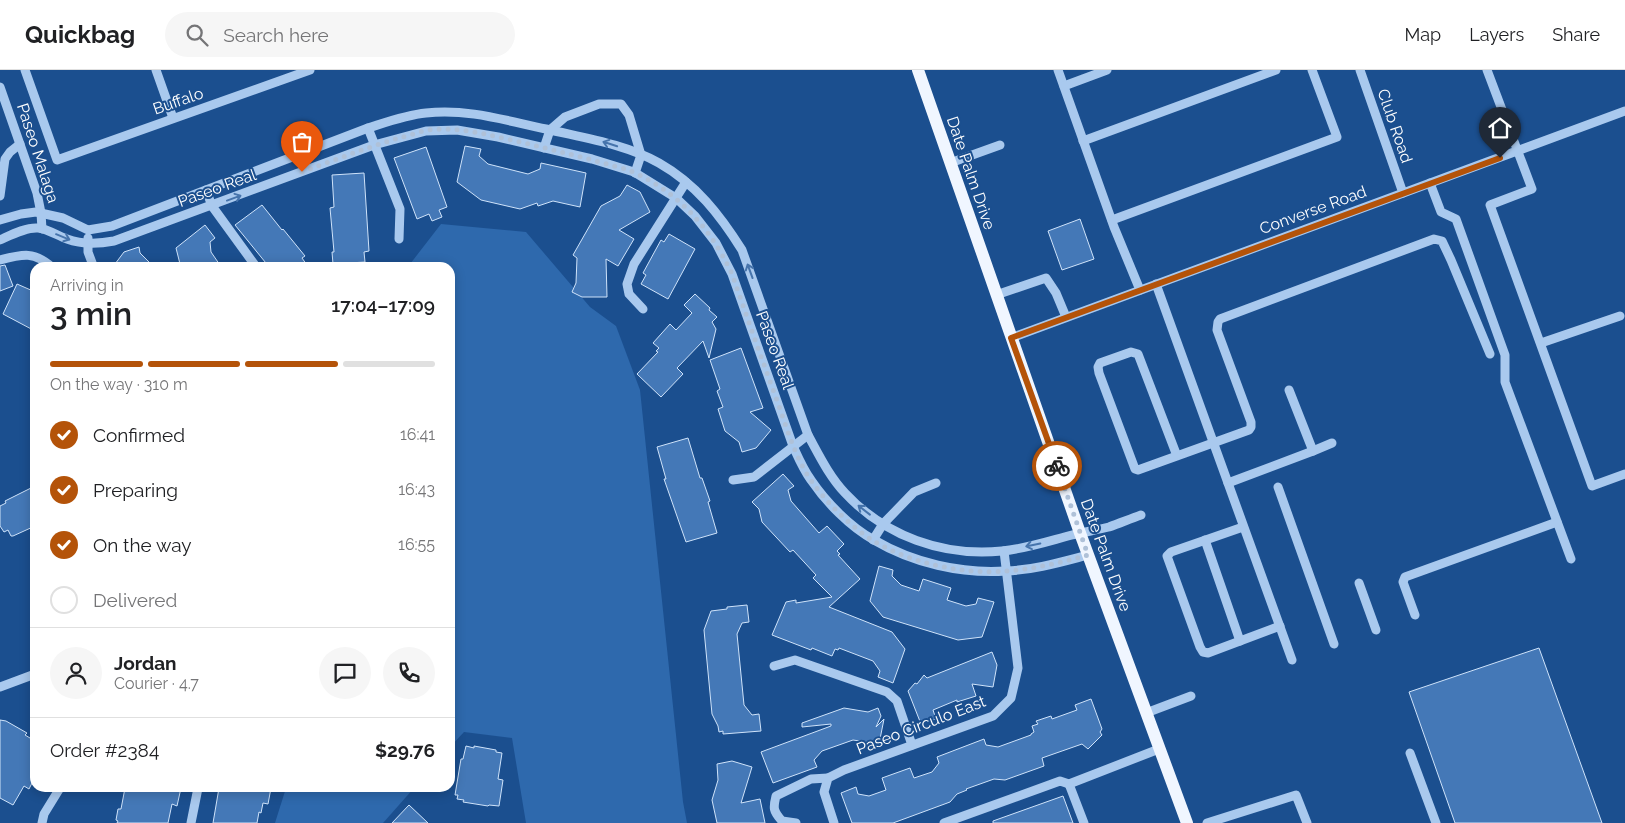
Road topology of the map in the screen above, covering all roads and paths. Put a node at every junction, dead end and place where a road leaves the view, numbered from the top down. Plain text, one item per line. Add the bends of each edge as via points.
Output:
1 (25, 70) edge
2 (156, 70) edge
3 (310, 70) edge
4 (918, 70) edge
5 (1058, 70) edge
6 (1107, 70) edge
7 (1276, 70) edge
8 (1312, 70) edge
9 (1360, 70) edge
10 (1488, 70) edge
11 (291, 73) edge
12 (1064, 86) junction
13 (0, 87) edge
14 (3, 105) edge
15 (1625, 111) edge
16 (173, 118) junction
17 (368, 128) junction
18 (550, 130) junction
19 (1083, 140) junction
20 (20, 144) junction
21 (374, 145) junction
22 (1000, 145) dead end
23 (544, 148) junction
24 (1517, 151) junction
25 (641, 155) junction
26 (950, 163) junction
27 (635, 173) junction
28 (686, 182) junction
29 (1430, 183) junction
30 (206, 190) junction
31 (1403, 193) junction
32 (0, 196) edge
33 (676, 198) junction
34 (212, 206) junction
35 (42, 213) junction
36 (0, 220) edge
37 (1112, 220) junction
38 (42, 229) junction
39 (88, 230) junction
40 (399, 239) dead end
41 (0, 240) edge
42 (88, 244) junction
43 (0, 260) edge
44 (45, 262) edge
45 (92, 262) edge
46 (253, 262) edge
47 (1156, 284) junction
48 (1140, 290) junction
49 (996, 296) junction
50 (762, 304) junction
51 (643, 309) dead end
52 (745, 310) junction
53 (1620, 316) dead end
54 (1066, 317) junction
55 (1011, 338) junction
56 (1540, 343) junction
57 (1490, 354) dead end
58 (1289, 390) dead end
59 (808, 435) junction
60 (1214, 443) junction
61 (1332, 444) dead end
62 (793, 446) junction
63 (1313, 451) junction
64 (1177, 456) junction
65 (1625, 474) edge
66 (734, 480) dead end
67 (936, 483) dead end
68 (1228, 483) junction
69 (1278, 487) dead end
70 (1141, 515) dead end
71 (1557, 522) junction
72 (883, 524) junction
73 (1243, 527) junction
74 (1080, 533) junction
75 (873, 540) junction
76 (1205, 540) junction
77 (1004, 551) junction
78 (1088, 555) junction
79 (1571, 558) dead end
80 (1006, 571) junction
81 (1358, 583) dead end
82 (1415, 615) dead end
83 (1280, 626) junction
84 (1376, 630) dead end
85 (1240, 641) junction
86 (1334, 644) dead end
87 (1292, 660) dead end
88 (774, 666) dead end
89 (30, 676) edge
90 (0, 687) edge
91 (1191, 696) dead end
92 (1146, 713) junction
93 (912, 745) junction
94 (1159, 749) junction
95 (1410, 753) dead end
96 (828, 778) junction
97 (1069, 784) junction
98 (58, 792) edge
99 (197, 792) edge
100 (42, 823) edge
101 (191, 823) edge
102 (796, 823) edge
103 (834, 823) edge
104 (944, 823) edge
105 (1084, 823) edge
106 (1186, 823) edge
107 (1207, 823) edge
108 (1307, 823) edge
109 (1436, 823) edge

1 - 16 street, Buffalo via 57,160
2 - 16 street
3 - 11 street, Buffalo
4 - 26 main road, Date Palm Drive
5 - 12 street
6 - 12 street
7 - 19 street
8 - 37 street via 1337,137
9 - 31 street, Club Road
10 - 24 street
11 - 16 street, Buffalo
12 - 19 street
13 - 14 street, Paseo Malaga
14 - 20 street, Paseo Malaga
15 - 24 street, Converse Road
17 - 18 street, Paseo Real via 426,112 446,112 467,113
17 - 21 street
17 - 30 street, Paseo Real
18 - 23 street
25 -> 18 street, Paseo Real via 605,142
18 - 25 street via 565,117 599,104 621,104 629,115
19 - 37 street
20 - 32 street via 5,159
20 - 35 street, Paseo Malaga
21 - 23 street, Paseo Real via 426,131 456,130
34 -> 21 street, Paseo Real
21 - 40 street via 400,209
22 - 26 street
23 - 27 street, Paseo Real
24 - 29 street, Converse Road
24 - 56 street via 1532,189 1490,205
25 - 27 street
25 - 28 street, Paseo Real
26 - 49 main road, Date Palm Drive
27 - 33 street, Paseo Real
28 - 33 street
50 -> 28 street, Paseo Real via 742,250 720,217
29 - 31 street, Converse Road
29 - 71 street via 1441,212 1456,219 1505,355 1505,382
30 - 34 street
30 - 39 street, Paseo Real via 112,226
31 - 47 street, Converse Road
33 - 51 street via 634,264 628,284 629,294
33 - 52 street, Paseo Real via 716,243
34 - 42 street, Paseo Real via 114,241
34 - 46 street
35 - 36 street
35 - 38 street, Paseo Malaga
35 - 39 street via 63,218
37 - 48 street
38 - 41 street via 32,228
38 -> 42 street, Paseo Real
39 - 42 street
42 - 45 street
43 - 44 street via 35,255
47 - 48 street, Converse Road
47 - 60 street
48 - 54 street, Converse Road
49 - 54 street via 1046,278
49 - 55 main road, Date Palm Drive
50 - 52 street
50 - 59 street, Paseo Real
52 - 62 street, Paseo Real
53 - 56 street
54 - 55 street, Converse Road
55 - 74 main road, Date Palm Drive
56 - 65 street via 1592,486
57 - 60 street via 1452,260 1442,241 1434,239 1220,319 1217,330 1251,426 1249,430
58 - 63 street
59 - 62 street
72 -> 59 street, Paseo Real via 844,492
60 - 64 street
60 - 68 street
61 - 63 street
62 - 66 street via 754,477
62 - 75 street, Paseo Real via 810,480 855,527
63 - 68 street
64 - 64 street via 1134,469 1099,373 1100,363 1131,352 1138,354
67 - 72 street via 914,492
68 - 73 street
69 - 86 street
70 - 74 street, Paseo Real
71 - 79 street
71 - 82 street via 1404,577
72 - 75 street
72 - 77 street, Paseo Real via 894,532 944,548 966,552
73 - 76 street
73 - 83 street
74 -> 77 street, Paseo Real
74 - 78 main road, Date Palm Drive
75 - 80 street, Paseo Real via 938,565 960,570
76 - 85 street
76 - 85 street via 1171,552 1167,556 1168,561 1203,652
77 - 80 street, Paseo Circulo East
78 - 80 street, Paseo Real
78 - 92 main road, Date Palm Drive
80 - 93 street, Paseo Circulo East via 1018,668 1012,698 993,716
81 - 84 street
83 - 85 street
83 - 87 street
88 - 93 street via 795,660 888,692 897,701
89 - 90 street
91 - 92 street
92 - 94 main road, Date Palm Drive
93 - 96 street, Paseo Circulo East
94 - 97 street
94 - 106 main road, Date Palm Drive
95 - 109 street
96 - 102 street, Paseo Circulo East via 811,779 776,796 773,807 776,814 782,821
96 - 103 street via 824,792
97 - 104 street via 1060,781
97 - 105 street
98 - 100 street
99 - 101 street
107 - 108 street via 1296,794

